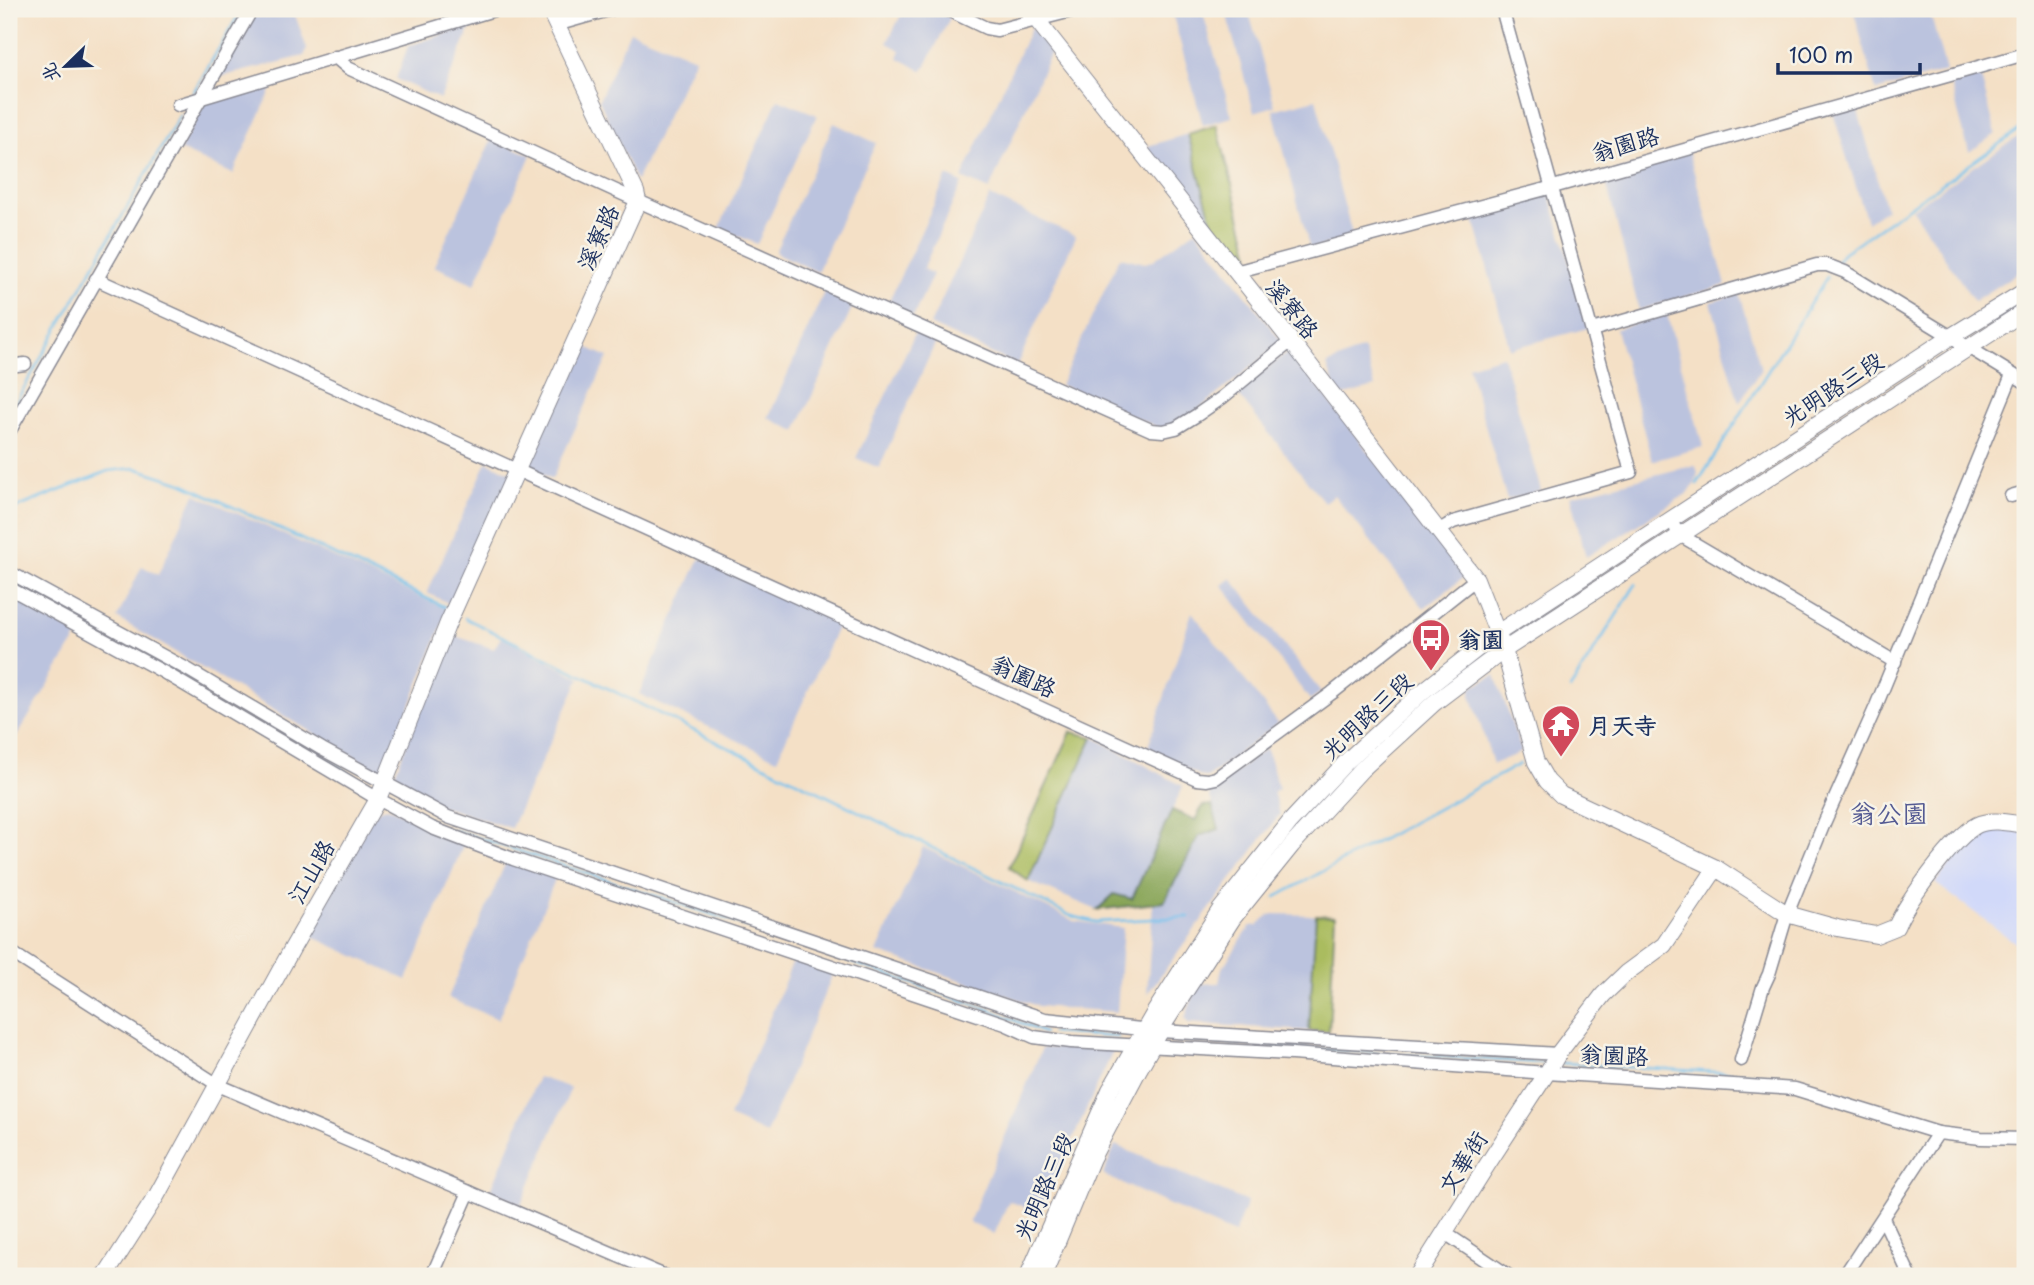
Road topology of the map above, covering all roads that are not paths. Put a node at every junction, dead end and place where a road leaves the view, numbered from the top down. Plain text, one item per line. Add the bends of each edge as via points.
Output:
1 (252, 9) edge
2 (497, 9) edge
3 (550, 9) edge
4 (612, 9) edge
5 (946, 9) edge
6 (1079, 9) edge
7 (1502, 9) edge
8 (1032, 15) edge
9 (556, 25) junction
10 (2025, 54) edge
11 (335, 57) junction
12 (200, 99) junction
13 (178, 105) dead end
14 (1553, 187) junction
15 (638, 201) junction
16 (1235, 272) junction
17 (96, 279) junction
18 (2025, 291) edge
19 (2025, 312) edge
20 (1592, 330) junction
21 (1950, 337) junction
22 (1291, 341) junction
23 (1971, 348) junction
24 (25, 364) dead end
25 (9, 366) edge
26 (2012, 375) junction
27 (2025, 382) edge
28 (9, 432) edge
29 (517, 469) junction
30 (2025, 492) edge
31 (2011, 496) dead end
32 (1670, 521) junction
33 (1438, 531) junction
34 (1680, 535) junction
35 (9, 572) edge
36 (1476, 579) junction
37 (9, 588) edge
38 (1496, 634) junction
39 (1504, 650) junction
40 (1895, 662) junction
41 (381, 791) junction
42 (2025, 825) edge
43 (1716, 868) junction
44 (1787, 914) junction
45 (9, 951) edge
46 (1152, 1030) junction
47 (1144, 1046) junction
48 (1558, 1054) junction
49 (1741, 1060) dead end
50 (1547, 1073) junction
51 (218, 1085) junction
52 (1938, 1133) junction
53 (2025, 1139) edge
54 (469, 1192) junction
55 (1883, 1217) junction
56 (1444, 1233) junction
57 (105, 1276) edge
58 (432, 1276) edge
59 (665, 1276) edge
60 (1028, 1276) edge
61 (1043, 1276) edge
62 (1417, 1276) edge
63 (1509, 1276) edge
64 (1844, 1276) edge
65 (1910, 1276) edge

1 - 12 street
2 - 11 street
3 - 9 street, 溪寮路
4 - 9 street
5 - 8 street via 997,30
6 - 8 street
7 - 14 street
8 - 16 street, 溪寮路
9 - 15 street, 溪寮路
10 - 14 street, 翁園路
11 - 12 street
11 - 15 street via 348,68
12 - 13 street
12 - 17 street
14 - 16 street, 翁園路
14 - 20 street
15 - 22 street via 1151,430 1176,428 1197,415
15 - 29 street, 溪寮路
16 - 22 street, 溪寮路
17 - 28 street
17 - 29 street, 翁園路
18 - 21 street, 光明路三段
19 - 23 street, 光明路三段
20 - 21 street via 1827,265
20 - 33 street via 1631,472 1453,522
21 - 23 street
21 - 32 street, 光明路三段
22 - 33 street, 溪寮路
23 - 26 street
23 - 34 street, 光明路三段
24 - 25 street
26 - 27 street
26 - 40 street
29 - 36 street, 翁園路 via 1197,779 1216,778
29 - 41 street, 江山路 via 448,623
30 - 31 street
32 - 34 street
32 - 38 street, 光明路三段
33 - 36 street, 溪寮路
34 - 39 street, 光明路三段
34 - 40 street
35 - 41 street via 187,669
36 - 38 street, 溪寮路
37 - 41 street
38 - 39 street, 溪寮路
38 - 46 street, 光明路三段 via 1382,727 1290,822 1220,910
39 - 43 street via 1536,762 1547,781 1561,795
39 - 46 street, 光明路三段 via 1434,703 1362,769 1233,918
40 - 44 street
41 - 46 street via 1045,1019
41 - 47 street via 432,828 513,859 1034,1037
41 - 51 street, 江山路
42 - 44 street via 1987,822 1966,833 1930,873 1896,927 1876,935
43 - 44 street
43 - 48 street, 翁園路 via 1664,944 1603,995
44 - 49 street
45 - 51 street
46 - 47 street, 光明路三段
46 - 48 street
47 - 50 street
47 - 60 street, 光明路三段 via 1110,1090
47 - 61 street, 光明路三段
48 - 50 street, 翁園路
50 - 52 street, 翁園路 via 1795,1089
50 - 56 street, 文華街
51 - 54 street
51 - 57 street, 江山路 via 157,1195
52 - 53 street, 翁園路
52 - 55 street
54 - 58 street
54 - 59 street
55 - 64 street
55 - 65 street
56 - 62 street, 文華街
56 - 63 street

